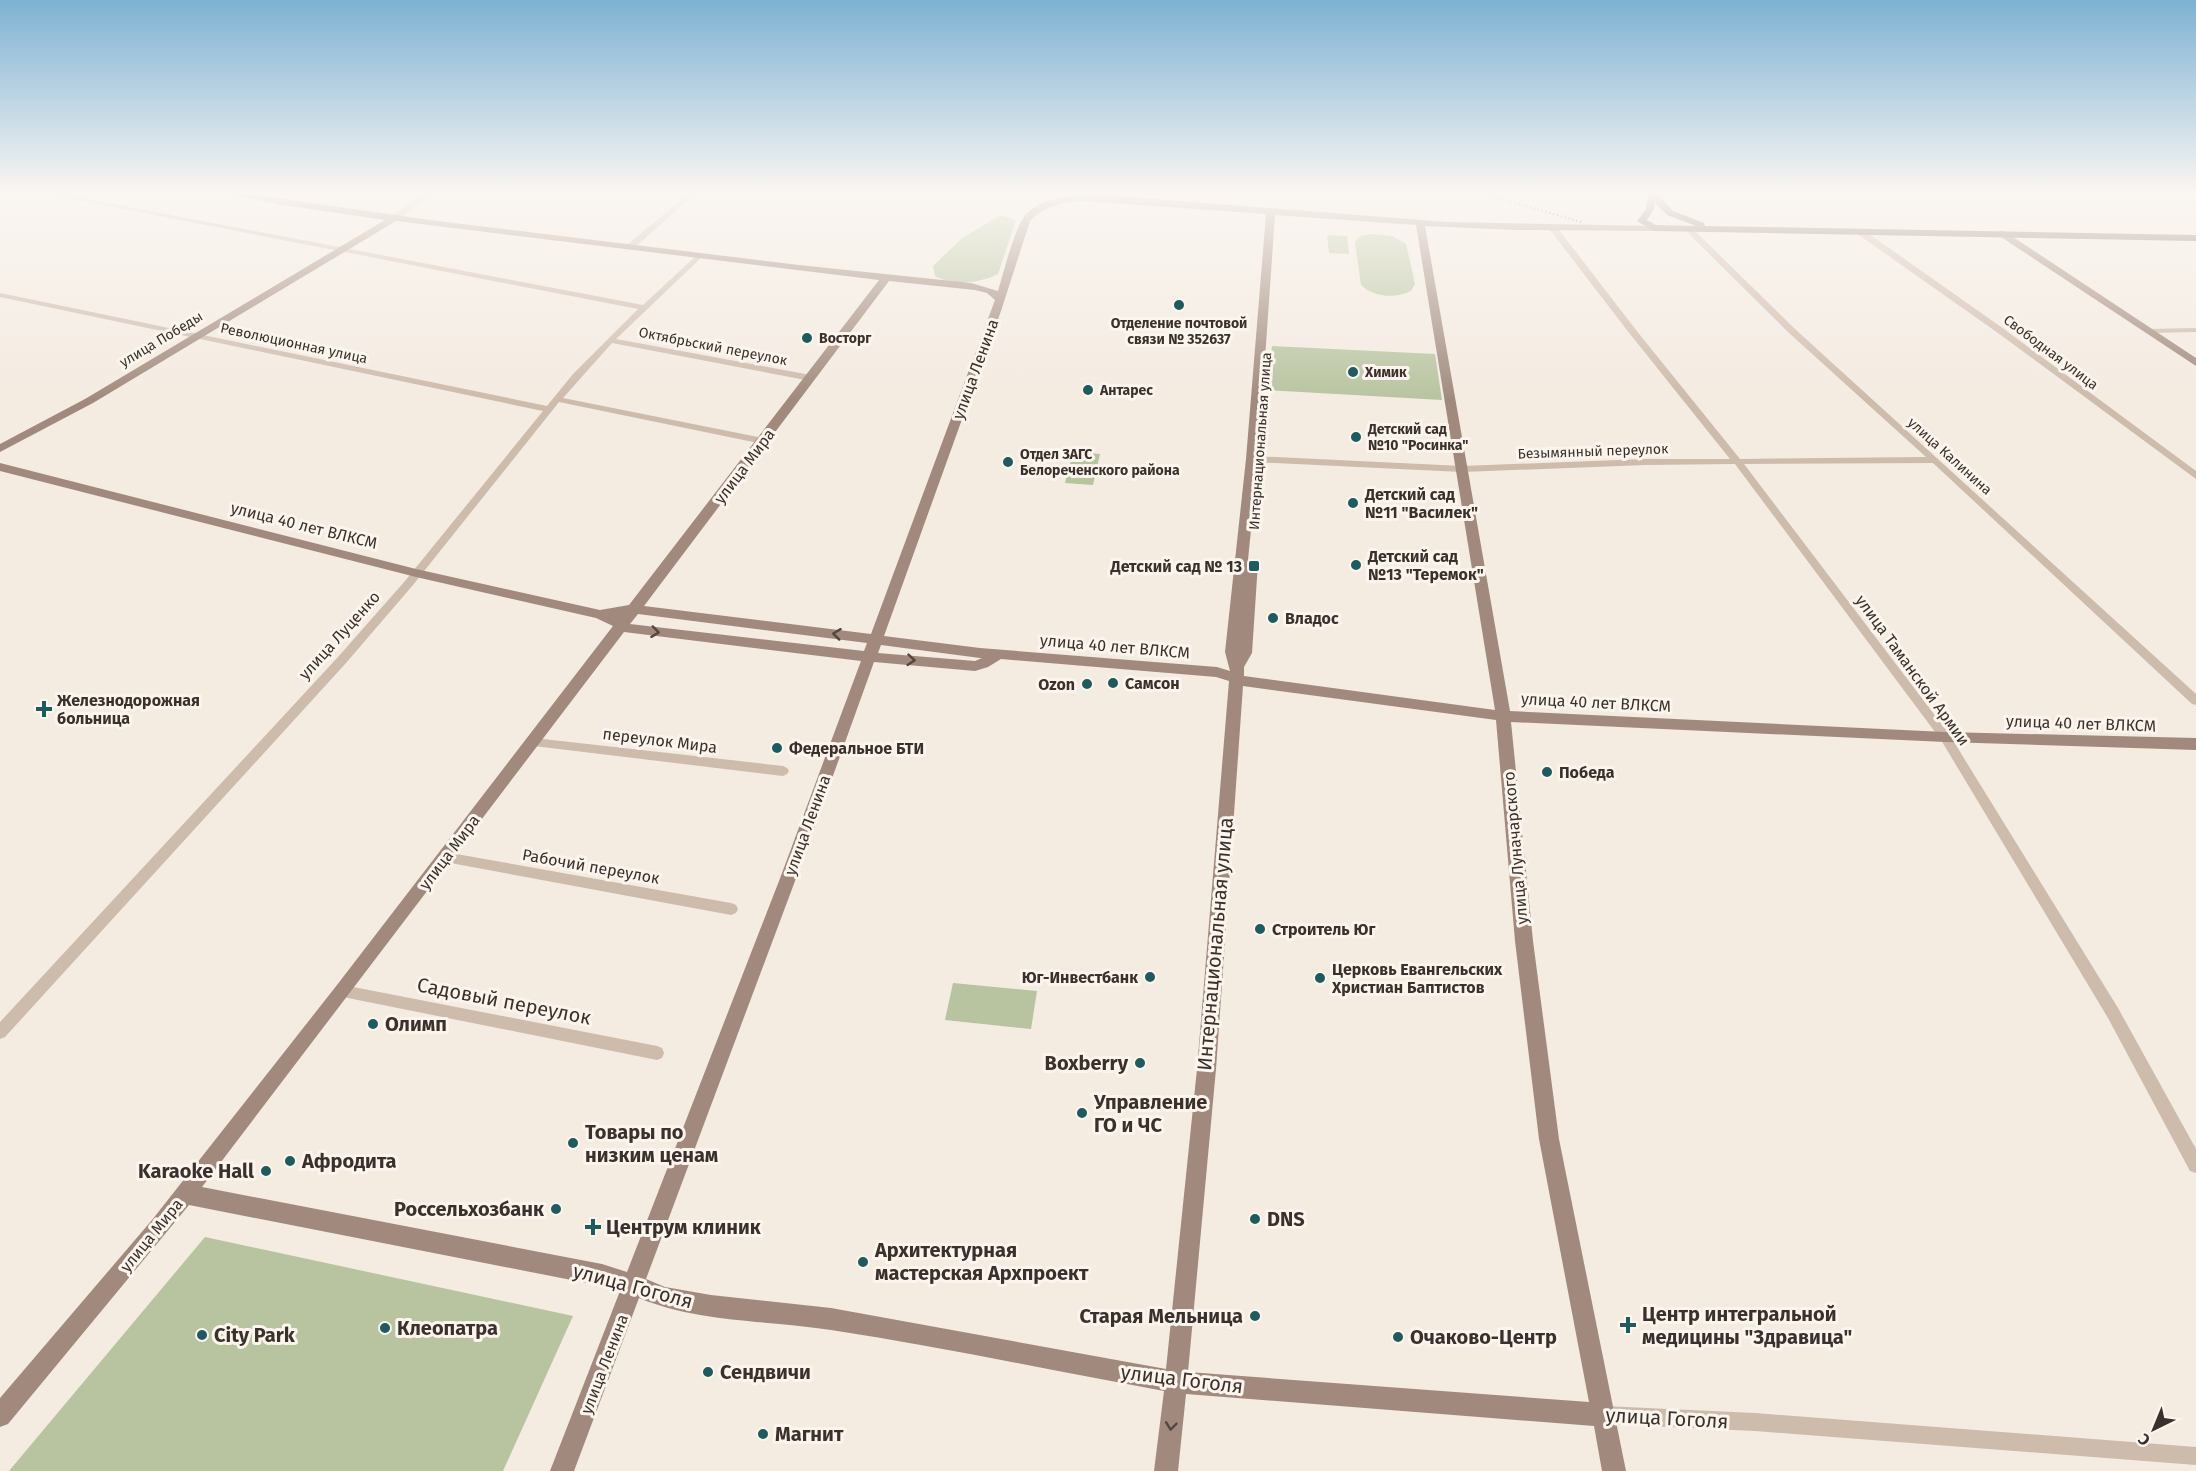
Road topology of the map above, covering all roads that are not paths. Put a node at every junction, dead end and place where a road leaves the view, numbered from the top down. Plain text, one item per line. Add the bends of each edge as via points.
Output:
1 (320, 263) edge
2 (409, 263) edge
3 (691, 263) edge
4 (755, 263) edge
5 (1012, 263) edge
6 (1270, 263) edge
7 (1427, 263) edge
8 (1580, 263) edge
9 (1722, 263) edge
10 (1904, 263) edge
11 (2045, 263) edge
12 (1009, 273) junction
13 (886, 278) junction
14 (971, 286) junction
15 (0, 295) edge
16 (999, 299) junction
17 (643, 307) junction
18 (2196, 330) edge
19 (2148, 331) junction
20 (195, 336) junction
21 (610, 340) junction
22 (2196, 363) edge
23 (811, 378) junction
24 (556, 399) junction
25 (548, 409) junction
26 (763, 441) junction
27 (0, 449) edge
28 (1256, 459) junction
29 (1935, 460) junction
30 (1737, 461) junction
31 (0, 467) edge
32 (1462, 469) junction
33 (2196, 476) edge
34 (416, 573) junction
35 (635, 609) junction
36 (600, 614) junction
37 (621, 626) junction
38 (875, 639) junction
39 (999, 654) junction
40 (869, 656) junction
41 (1237, 674) junction
42 (2196, 701) edge
43 (1503, 716) junction
44 (1945, 736) junction
45 (534, 742) junction
46 (2196, 744) edge
47 (783, 771) dead end
48 (445, 856) junction
49 (731, 909) dead end
50 (343, 991) junction
51 (0, 1032) edge
52 (657, 1053) dead end
53 (2196, 1165) edge
54 (184, 1194) junction
55 (634, 1285) junction
56 (1177, 1382) junction
57 (1605, 1415) junction
58 (0, 1416) edge
59 (2196, 1456) edge
60 (562, 1471) edge
61 (1166, 1471) edge
62 (1614, 1471) edge

1 - 20 street, улица Победы
2 - 17 street
3 - 17 street, улица Луценко
4 - 13 street
5 - 12 street, улица Ленина
6 - 28 street, Интернациональная улица
7 - 32 street, улица Луначарского
8 - 30 street, улица Таманской Армии
9 - 29 street, улица Калинина
10 - 33 street, Свободная улица
11 - 19 street
12 - 14 street via 990,284
12 - 16 street, улица Ленина
13 - 14 street
13 - 23 street, улица Мира
14 - 16 street via 986,288
15 - 20 street, Революционная улица
16 - 38 street, улица Ленина
17 - 21 street, улица Луценко
18 - 19 street
19 - 22 street
20 - 25 street, Революционная улица
20 - 27 street, улица Победы via 89,401
21 - 23 street, Октябрьский переулок
21 - 24 street, улица Луценко
23 - 26 street, улица Мира
24 - 25 street, улица Луценко
24 - 26 street
25 - 34 street, улица Луценко
26 - 35 street, улица Мира
28 - 32 street, Безымянный переулок
28 - 41 street, Интернациональная улица via 1232,652
29 - 30 street, Безымянный переулок
29 - 42 street, улица Калинина
30 - 32 street, Безымянный переулок
30 - 44 street, улица Таманской Армии
31 - 34 street, улица 40 лет ВЛКСМ
32 - 43 street, улица Луначарского
34 - 36 street, улица 40 лет ВЛКСМ
34 - 51 street, улица Луценко via 342,660
35 - 36 street, улица 40 лет ВЛКСМ
35 - 37 street, улица Мира
38 -> 35 street, улица 40 лет ВЛКСМ
36 - 37 street, улица 40 лет ВЛКСМ
37 -> 40 street, улица 40 лет ВЛКСМ
37 - 45 street, улица Мира
38 - 39 street, улица 40 лет ВЛКСМ
38 - 40 street, улица Ленина
40 -> 39 street, улица 40 лет ВЛКСМ via 975,666
39 - 41 street, улица 40 лет ВЛКСМ
40 - 55 street, улица Ленина
41 - 43 street, улица 40 лет ВЛКСМ
41 - 56 street, Интернациональная улица
43 - 44 street, улица 40 лет ВЛКСМ
43 - 57 street, улица Луначарского via 1524,941 1549,1139
44 - 46 street, улица 40 лет ВЛКСМ
44 - 53 street, улица Таманской Армии via 2113,1013
45 - 47 street, переулок Мира
45 - 48 street, улица Мира
48 - 49 street, Рабочий переулок
48 - 50 street, улица Мира
50 - 52 street, Садовый переулок
50 - 54 street, улица Мира
54 - 55 street, улица Гоголя via 602,1275
54 - 58 street, улица Мира
55 - 56 street, улица Гоголя via 665,1298 831,1319
55 - 60 street, улица Ленина
56 - 57 street, улица Гоголя
56 -> 61 street, Интернациональная улица
57 - 59 street, улица Гоголя via 1755,1422
57 - 62 street, улица Луначарского

